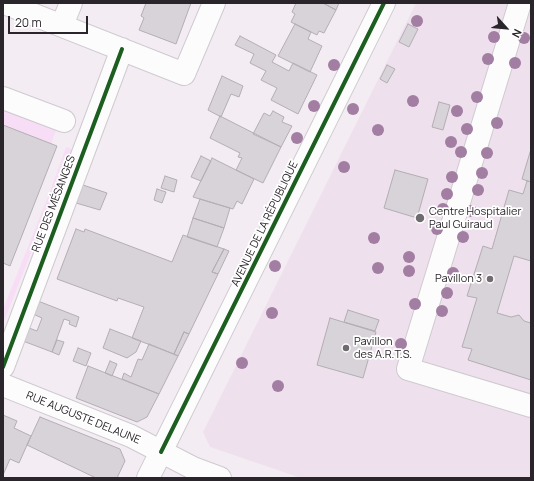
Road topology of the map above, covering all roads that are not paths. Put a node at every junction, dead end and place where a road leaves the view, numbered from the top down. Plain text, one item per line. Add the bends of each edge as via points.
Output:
1 (4, 3) edge
2 (71, 3) edge
3 (214, 3) edge
4 (384, 3) edge
5 (520, 3) edge
6 (62, 25) junction
7 (122, 49) junction
8 (3, 98) edge
9 (64, 121) dead end
10 (3, 367) edge
11 (3, 385) edge
12 (531, 406) edge
13 (161, 452) junction
14 (148, 478) edge
15 (220, 478) edge

1 - 6 street
2 - 6 street
3 - 7 street via 184,74
4 - 13 street, AVENUE DE LA RÉPUBLIQUE
5 - 12 street via 408,369
6 - 7 street
7 - 10 street, RUE DES MÉSANGES
8 - 9 street
11 - 13 street, RUE AUGUSTE DELAUNE via 131,436
13 - 14 street, AVENUE DE LA RÉPUBLIQUE
13 - 15 street, RUE AUGUSTE DELAUNE

